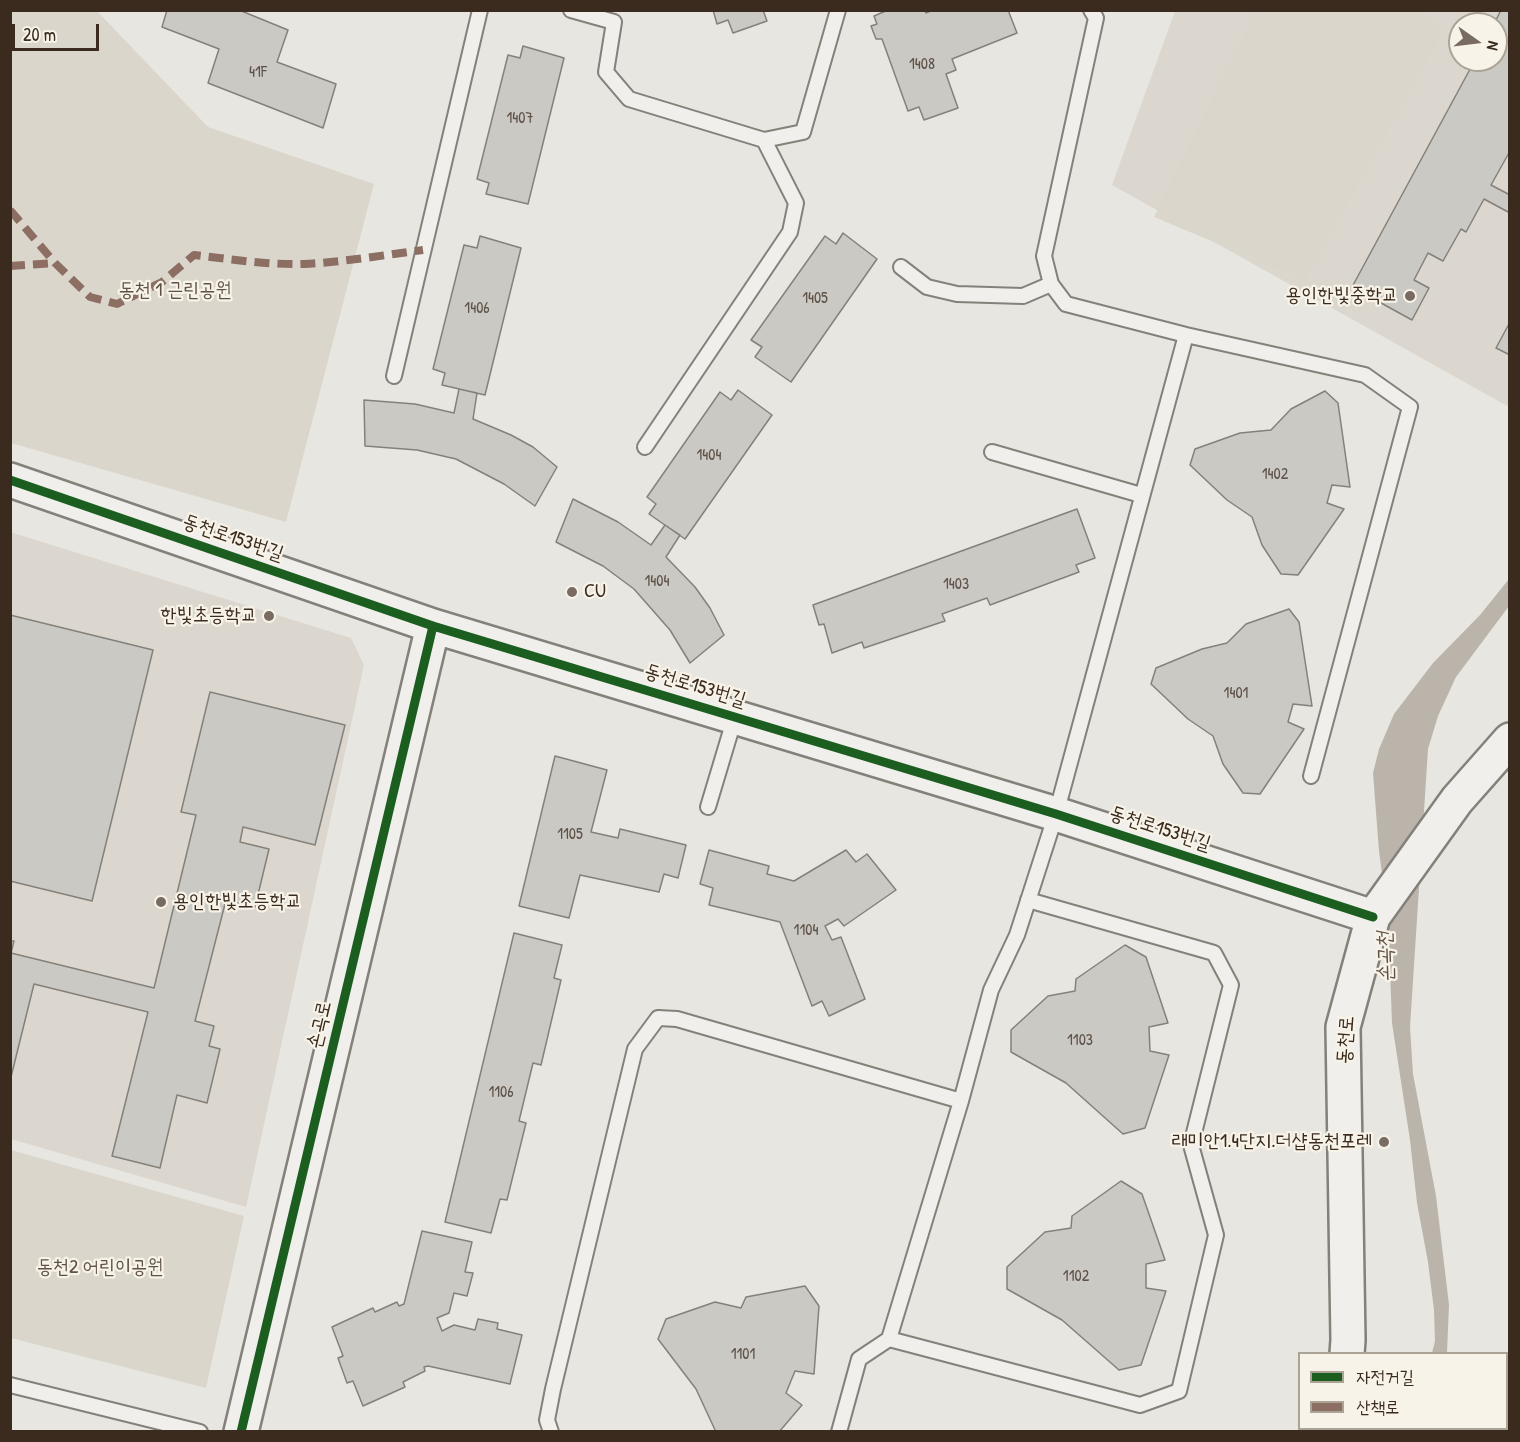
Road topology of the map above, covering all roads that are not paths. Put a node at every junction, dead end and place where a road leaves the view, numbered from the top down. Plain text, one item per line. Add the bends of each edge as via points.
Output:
1 (480, 10) edge
2 (571, 10) edge
3 (838, 10) edge
4 (1091, 10) edge
5 (616, 16) edge
6 (764, 140) junction
7 (901, 267) dead end
8 (1051, 284) junction
9 (1186, 335) junction
10 (393, 376) dead end
11 (645, 447) dead end
12 (992, 452) dead end
13 (10, 480) edge
14 (1141, 495) junction
15 (434, 626) junction
16 (735, 717) junction
17 (1509, 740) edge
18 (1311, 776) dead end
19 (708, 807) dead end
20 (1056, 814) junction
21 (1029, 900) junction
22 (1373, 917) junction
23 (961, 1101) junction
24 (889, 1339) junction
25 (1347, 1352) edge
26 (10, 1384) edge
27 (200, 1431) edge
28 (240, 1431) edge
29 (551, 1431) edge
30 (839, 1431) edge

1 - 10 lane
2 - 5 lane
3 - 6 lane via 803,132
4 - 8 lane via 1096,18 1044,256
5 - 6 lane via 606,72 629,99
6 - 11 lane via 796,203 790,232
7 - 8 lane via 927,287 957,294 1023,296
8 - 9 lane via 1066,304
9 - 14 lane
9 - 18 lane via 1365,375 1410,407
12 - 14 lane
13 - 15 street, 동천로153번길
14 - 20 lane
15 - 16 street, 동천로153번길
15 - 28 street, 손곡로
16 - 19 lane
16 - 20 street, 동천로153번길
17 - 22 street, 동천로 via 1457,800
20 - 21 lane
20 - 22 street, 동천로153번길
21 - 23 lane via 991,990
21 - 24 lane via 1214,954 1231,986 1191,1145 1216,1235 1179,1391 1140,1405
22 - 25 street, 동천로 via 1343,1027
23 - 24 lane
23 - 29 lane via 677,1019 658,1018 635,1049 552,1389 547,1420
24 - 30 lane via 858,1359
26 - 27 lane

